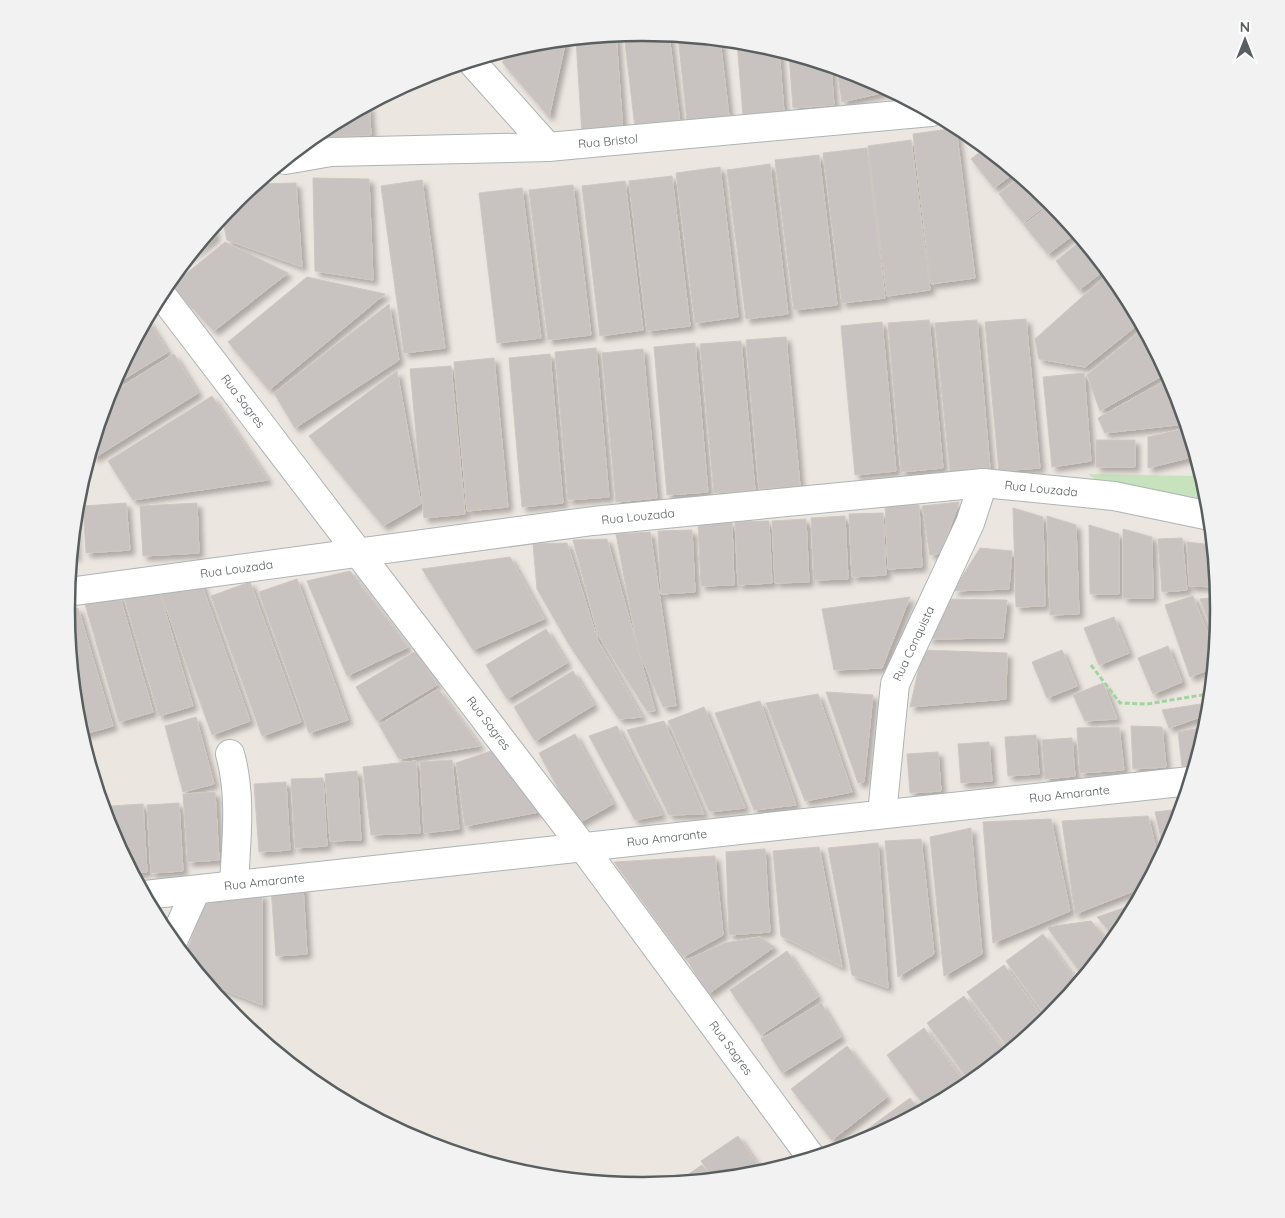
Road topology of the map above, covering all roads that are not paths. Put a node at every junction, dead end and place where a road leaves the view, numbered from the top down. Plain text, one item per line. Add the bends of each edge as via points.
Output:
1 (475, 67) edge
2 (919, 113) edge
3 (548, 147) junction
4 (299, 158) edge
5 (166, 301) edge
6 (983, 483) junction
7 (1202, 514) edge
8 (358, 552) junction
9 (75, 591) edge
10 (230, 754) dead end
11 (1183, 782) edge
12 (882, 814) junction
13 (582, 846) junction
14 (234, 885) junction
15 (196, 890) junction
16 (152, 894) edge
17 (177, 933) edge
18 (807, 1152) edge

1 - 3 street
2 - 3 street, Rua Bristol
3 - 4 street, Rua Bristol via 331,152
5 - 8 street, Rua Sagres
6 - 7 street, Rua Louzada via 1114,496
6 - 8 street, Rua Louzada via 593,522
6 - 12 street, Rua Conquista via 970,523 895,684
8 - 9 street, Rua Louzada
8 - 13 street, Rua Sagres
10 - 14 street via 238,809
11 - 12 street, Rua Amarante
12 - 13 street, Rua Amarante
13 - 14 street, Rua Amarante
13 - 18 street, Rua Sagres
14 - 15 street, Rua Amarante
15 - 16 street, Rua Amarante
15 - 17 street

